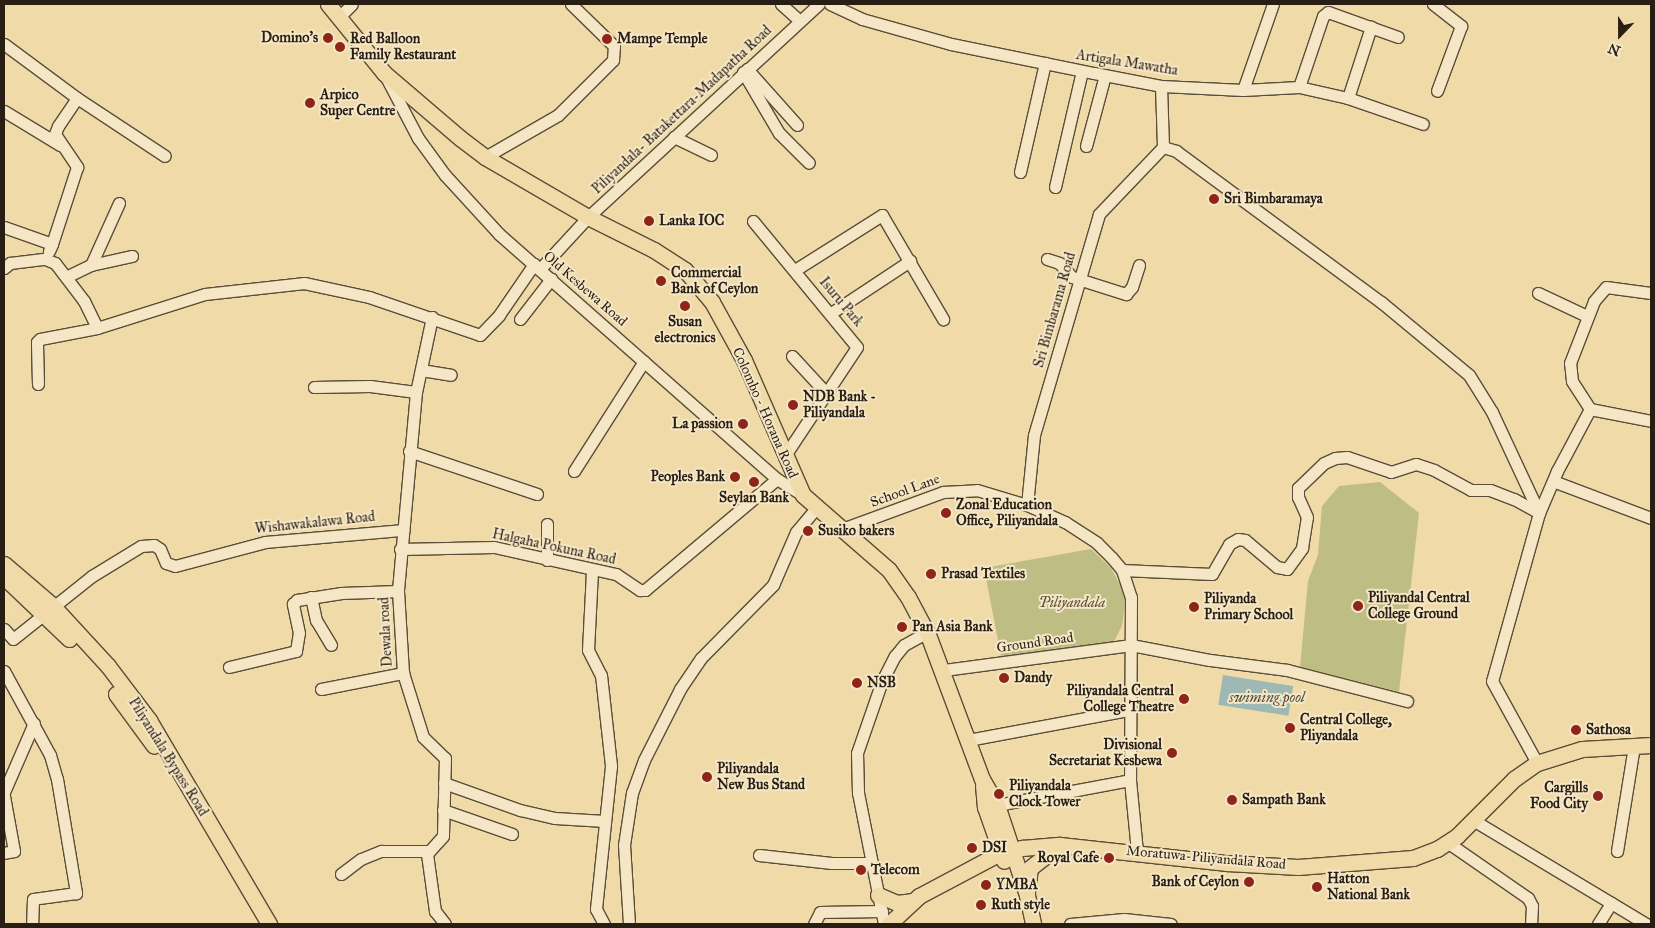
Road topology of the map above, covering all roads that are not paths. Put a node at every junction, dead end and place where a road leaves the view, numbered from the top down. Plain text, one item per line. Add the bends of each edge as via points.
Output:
1 (328, 4) edge
2 (352, 4) edge
3 (571, 4) edge
4 (781, 4) edge
5 (818, 4) edge
6 (830, 4) edge
7 (1273, 4) edge
8 (1433, 4) edge
9 (339, 17) junction
10 (800, 21) junction
11 (1371, 27) junction
12 (1398, 37) dead end
13 (4, 44) edge
14 (1045, 63) junction
15 (745, 71) junction
16 (1082, 71) junction
17 (384, 73) junction
18 (1104, 75) junction
19 (1161, 86) junction
20 (1299, 87) junction
21 (1243, 90) junction
22 (1437, 91) dead end
23 (77, 98) junction
24 (1348, 98) junction
25 (4, 111) edge
26 (1423, 124) dead end
27 (797, 125) dead end
28 (674, 137) junction
29 (60, 145) junction
30 (1086, 146) dead end
31 (1163, 147) junction
32 (711, 155) dead end
33 (165, 156) dead end
34 (485, 157) junction
35 (809, 164) dead end
36 (1020, 172) dead end
37 (1055, 187) dead end
38 (119, 204) dead end
39 (588, 217) junction
40 (753, 222) dead end
41 (4, 227) edge
42 (52, 244) junction
43 (132, 256) dead end
44 (45, 259) junction
45 (1047, 260) dead end
46 (910, 261) junction
47 (91, 265) junction
48 (1139, 265) dead end
49 (537, 267) junction
50 (4, 268) edge
51 (794, 270) junction
52 (66, 277) junction
53 (551, 279) junction
54 (1080, 280) junction
55 (1538, 293) dead end
56 (1651, 293) edge
57 (831, 313) junction
58 (1586, 316) junction
59 (432, 317) junction
60 (520, 318) dead end
61 (943, 319) dead end
62 (97, 328) junction
63 (792, 356) dead end
64 (644, 362) junction
65 (421, 370) junction
66 (451, 375) dead end
67 (38, 384) dead end
68 (314, 387) dead end
69 (416, 392) junction
70 (827, 394) junction
71 (1590, 410) junction
72 (1651, 421) edge
73 (409, 451) junction
74 (784, 457) junction
75 (574, 470) dead end
76 (777, 479) junction
77 (1553, 481) junction
78 (537, 494) dead end
79 (803, 495) junction
80 (1028, 505) junction
81 (816, 508) junction
82 (1539, 513) junction
83 (1651, 518) edge
84 (547, 524) dead end
85 (842, 529) junction
86 (403, 530) junction
87 (400, 549) junction
88 (547, 560) junction
89 (4, 564) edge
90 (592, 570) junction
91 (1122, 570) junction
92 (4, 577) edge
93 (398, 591) junction
94 (311, 597) junction
95 (48, 609) junction
96 (4, 628) edge
97 (927, 632) junction
98 (13, 638) junction
99 (331, 645) dead end
100 (1131, 645) junction
101 (4, 646) edge
102 (229, 666) dead end
103 (944, 670) junction
104 (4, 671) edge
105 (403, 673) junction
106 (321, 690) dead end
107 (1407, 701) dead end
108 (1129, 710) junction
109 (34, 723) junction
110 (968, 740) junction
111 (1634, 746) junction
112 (1651, 746) edge
113 (1537, 763) junction
114 (982, 779) junction
115 (1130, 780) junction
116 (444, 783) junction
117 (4, 792) edge
118 (4, 796) edge
119 (997, 805) junction
120 (443, 810) junction
121 (1473, 820) junction
122 (605, 822) junction
123 (512, 834) dead end
124 (1447, 842) junction
125 (1114, 849) junction
126 (13, 851) edge
127 (428, 851) junction
128 (1617, 851) dead end
129 (1137, 852) junction
130 (1049, 853) junction
131 (759, 855) dead end
132 (1007, 856) junction
133 (872, 863) junction
134 (341, 874) dead end
135 (1027, 894) junction
136 (878, 895) junction
137 (913, 901) junction
138 (1611, 904) junction
139 (885, 918) edge
140 (32, 924) edge
141 (258, 924) edge
142 (269, 924) edge
143 (445, 924) edge
144 (604, 924) edge
145 (629, 924) edge
146 (814, 924) edge
147 (884, 924) edge
148 (900, 924) edge
149 (1033, 924) edge
150 (1070, 924) edge
151 (1171, 924) edge
152 (1531, 924) edge
153 (1598, 924) edge
154 (1646, 924) edge

1 - 9 main road, Colombo - Horana Road
2 - 9 street
3 - 34 street via 614,46 616,54 613,60 558,115
4 - 10 street
5 - 10 street, Piliyandala- Batakettara-Madapatha Road
6 - 14 street, Artigala Mawatha via 862,19 942,41
7 - 21 street
8 - 22 street via 1461,26
9 - 17 main road, Colombo - Horana Road
10 - 15 street, Piliyandala- Batakettara-Madapatha Road
11 - 12 street
11 - 20 street via 1325,14
11 - 24 street
13 - 23 street
14 - 16 street, Artigala Mawatha
14 - 36 street
15 - 27 street
15 - 28 street, Piliyandala- Batakettara-Madapatha Road
15 - 35 street via 779,133
16 - 18 street, Artigala Mawatha
16 - 37 street
17 - 34 main road, Colombo - Horana Road
17 - 49 street, Old Kesbewa Road via 418,138 445,175 499,234
18 - 19 street, Artigala Mawatha
18 - 30 street
19 - 21 street, Artigala Mawatha
19 - 31 street
20 - 21 street, Artigala Mawatha
20 - 24 street, Artigala Mawatha
23 - 29 street via 55,134
23 - 33 street
24 - 26 street, Artigala Mawatha
25 - 29 street
28 - 32 street
28 - 39 street, Piliyandala- Batakettara-Madapatha Road
29 - 42 street via 71,153 77,167
31 - 54 street, Sri Bimbarama Road via 1099,214
31 - 82 street via 1176,151 1381,302 1469,375 1492,412
34 - 39 main road, Colombo - Horana Road
38 - 47 street
39 - 49 street, Piliyandala- Batakettara-Madapatha Road
39 - 74 main road, Colombo - Horana Road via 654,250 696,281 712,302 744,360
40 - 51 street, Isuru Park
41 - 42 street
42 - 44 street
43 - 47 street
44 - 50 street via 10,263
44 - 52 street via 56,263
45 - 54 street via 1059,264
46 - 51 street via 882,215
46 - 57 street
46 - 61 street
47 - 52 street
48 - 54 street via 1132,287 1126,294
49 - 53 street, Old Kesbewa Road
49 - 59 street via 484,334 475,334
51 - 57 street, Isuru Park
52 - 62 street via 84,301
53 - 60 street
53 - 64 street, Old Kesbewa Road
54 - 80 street, Sri Bimbarama Road via 1034,435
55 - 58 street
56 - 58 street via 1606,287
57 - 70 street, Isuru Park via 857,347
58 - 71 street via 1574,349 1570,374
59 - 62 street via 369,297 304,283 204,294
59 - 65 street, Dewala road
62 - 67 street via 37,342
63 - 70 street
64 - 75 street
64 - 76 street, Old Kesbewa Road
65 - 66 street
65 - 69 street, Dewala road
68 - 69 street via 362,386
69 - 73 street, Dewala road
70 - 74 street, Isuru Park
71 - 72 street
71 - 77 street
73 - 78 street
73 - 86 street, Dewala road
74 - 79 main road, Colombo - Horana Road
76 - 79 street, Old Kesbewa Road
76 - 90 street, Halgaha Pokuna Road via 645,590 616,574
77 - 82 street
77 - 83 street
79 - 81 main road, Colombo - Horana Road
80 - 85 street, School Lane via 977,490 956,490
80 - 91 street, School Lane via 1065,522 1097,543
81 - 85 main road, Colombo - Horana Road
81 - 145 street via 796,532 773,585 701,658 680,689 644,760 632,793 624,845
82 - 91 street via 1514,499 1490,490 1472,490 1416,464 1391,472 1348,457 1335,458 1324,463 1298,488 1298,497 1307,517 1302,548 1287,569 1277,567 1245,540 1238,539 1229,544 1212,574
82 - 113 street via 1492,681
84 - 88 street
85 - 97 main road, Colombo - Horana Road via 888,570 908,597
86 - 87 street, Dewala road
86 - 95 street, Wishawakalawa Road via 264,542 175,566 166,563 160,549 154,545 141,546
87 - 88 street, Halgaha Pokuna Road via 494,547
87 - 93 street, Dewala road
88 - 90 street, Halgaha Pokuna Road
89 - 95 main road, Piliyandala Bypass Road
90 - 122 street via 588,650 602,675 611,766
91 - 100 street, School Lane via 1131,597
92 - 95 main road, Piliyandala Bypass Road
93 - 94 street
93 - 105 street, Dewala road
94 - 99 street via 318,624
94 - 102 street via 293,604 299,633 294,653
95 - 98 street, Wishawakalawa Road
95 - 141 main road, Piliyandala Bypass Road via 154,746
95 - 142 main road, Piliyandala Bypass Road via 108,666 149,720
96 - 98 street
97 - 103 main road, Colombo - Horana Road
97 - 133 street via 904,646 895,656 856,753 858,793
98 - 101 street, Wishawakalawa Road
100 - 103 street, Ground Road
100 - 107 street, Ground Road via 1286,670
100 - 108 street, School Lane
103 - 110 main road, Colombo - Horana Road
104 - 109 street
105 - 106 street
105 - 116 street, Dewala road via 425,741 439,749 445,758
108 - 110 street
108 - 115 street, School Lane
109 - 117 street
109 - 140 street via 58,779 76,893 33,899
110 - 114 main road, Colombo - Horana Road
111 - 112 main road, Moratuwa-Piliyandala Road
111 - 113 main road, Moratuwa-Piliyandala Road via 1574,750
111 - 128 street
113 - 121 main road, Moratuwa-Piliyandala Road via 1514,778
114 - 119 main road
114 - 132 main road via 985,807
115 - 119 street
115 - 129 street, School Lane
116 - 120 street, Dewala road
116 - 122 street via 520,810 556,818
118 - 126 street
119 - 132 main road
120 - 123 street
120 - 127 street, Dewala road via 442,839
121 - 124 main road, Moratuwa-Piliyandala Road
121 - 138 street
122 - 144 street via 596,909
124 - 129 main road, Moratuwa-Piliyandala Road via 1413,858 1326,866 1227,863
124 - 152 street via 1528,898 1532,906
125 - 129 main road, Moratuwa-Piliyandala Road
125 - 130 main road, Moratuwa-Piliyandala Road
125 - 132 main road, Moratuwa-Piliyandala Road via 1060,845
127 - 134 street via 381,851 361,858
127 - 143 street via 436,911
130 - 132 main road, Moratuwa-Piliyandala Road
130 - 135 main road via 1030,868
131 - 133 street via 832,863
132 - 135 main road
132 - 137 main road
132 - 148 main road via 920,904
132 - 149 main road
133 - 136 street
135 - 149 main road
136 - 137 main road via 897,903
136 - 139 street
137 - 139 main road
138 - 153 street
138 - 154 street
139 - 146 street via 820,912
139 - 147 street
150 - 151 street via 1124,918

